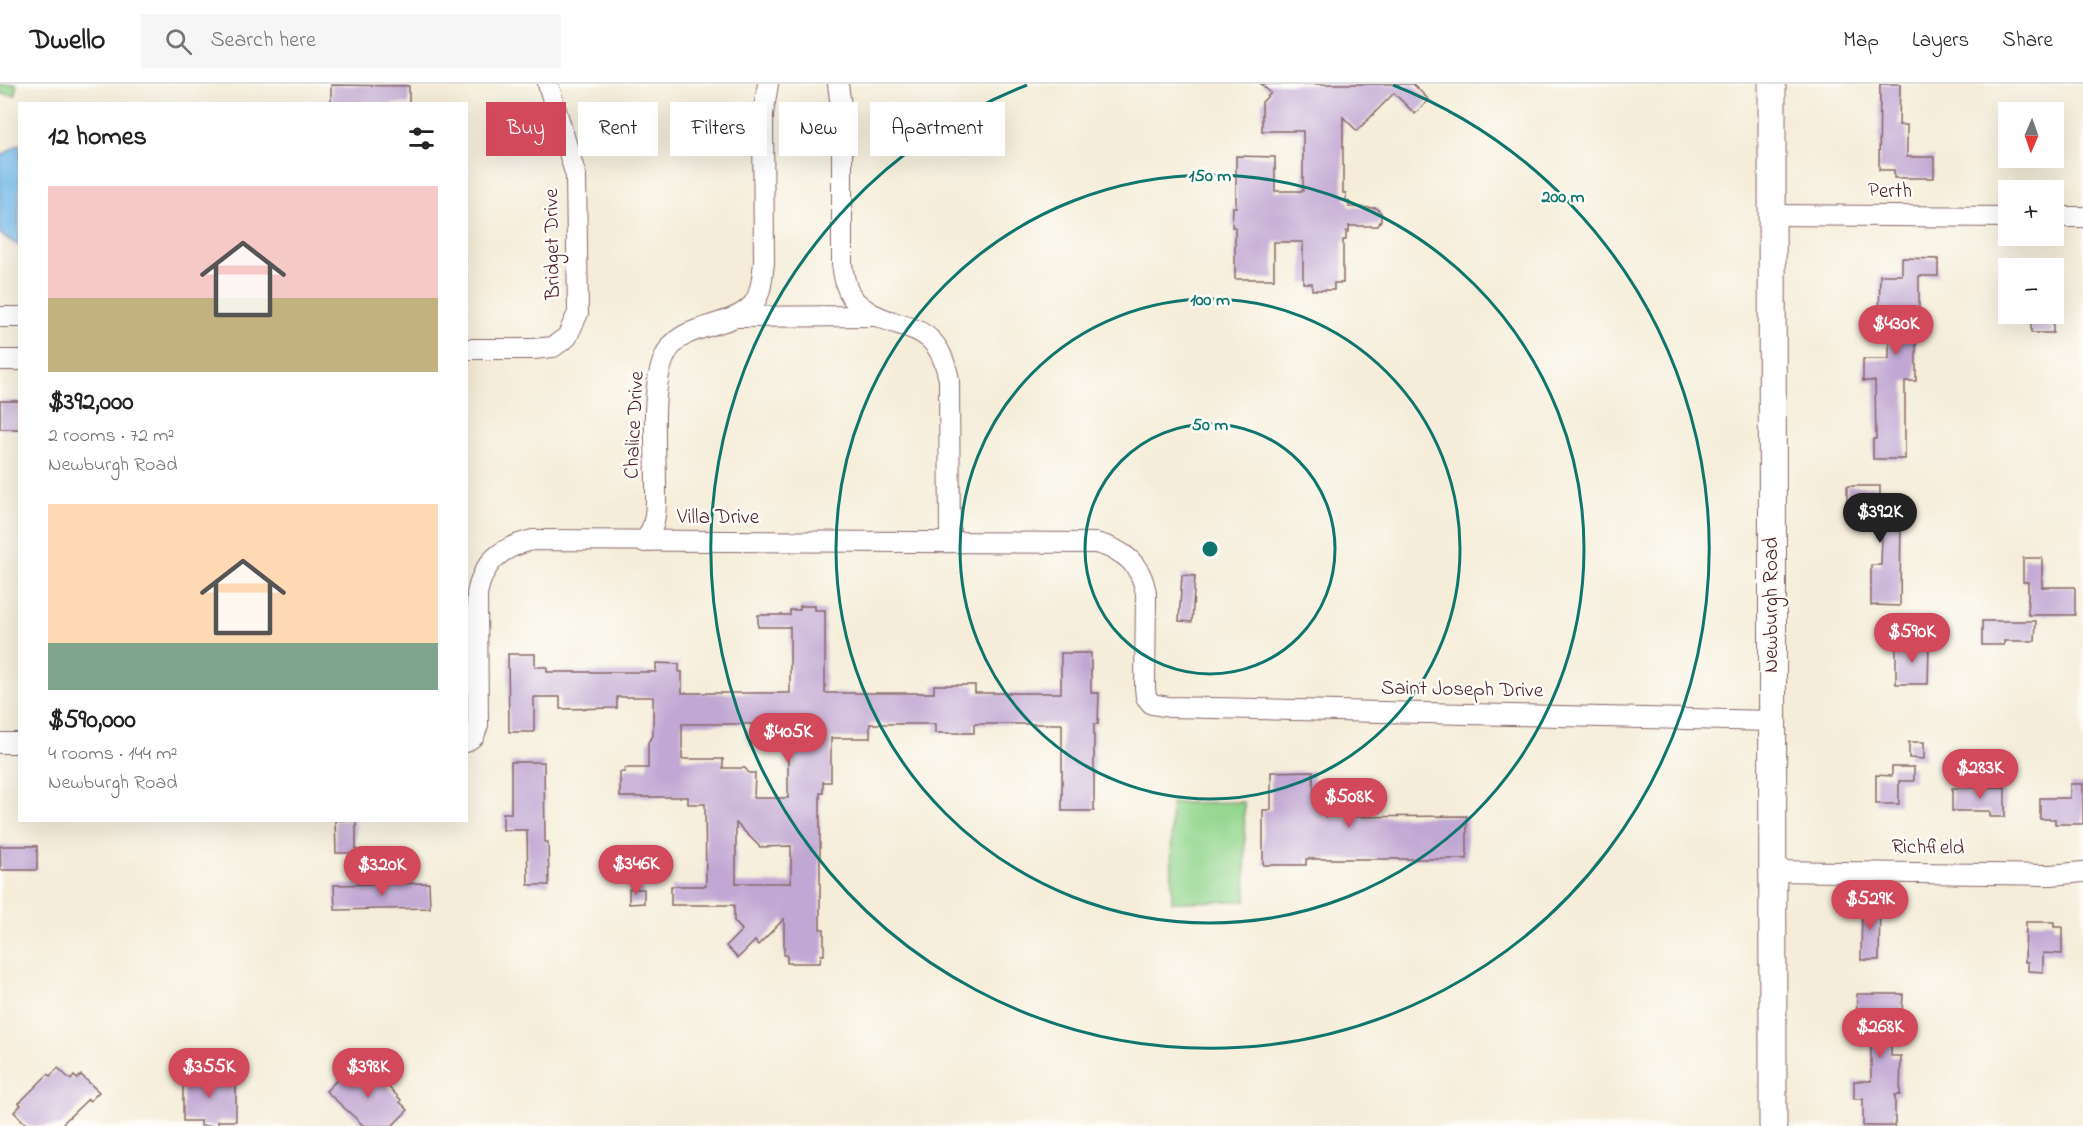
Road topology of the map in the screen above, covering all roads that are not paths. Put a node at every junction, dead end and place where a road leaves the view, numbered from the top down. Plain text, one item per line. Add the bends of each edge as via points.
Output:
1 (548, 84) edge
2 (768, 84) edge
3 (838, 84) edge
4 (1772, 84) edge
5 (1772, 215) junction
6 (1998, 217) edge
7 (2064, 217) edge
8 (2083, 217) edge
9 (877, 316) junction
10 (0, 317) edge
11 (18, 317) edge
12 (735, 317) junction
13 (468, 349) edge
14 (0, 360) edge
15 (18, 360) edge
16 (645, 542) junction
17 (950, 542) junction
18 (1152, 704) joint
19 (1772, 721) junction
20 (468, 740) edge
21 (0, 743) edge
22 (18, 743) edge
23 (1772, 871) junction
24 (2083, 872) edge
25 (1773, 1126) edge

1 - 13 street, Bridget Drive via 576,176 578,313 567,337 553,347
2 - 12 street, Chalice Drive via 763,114 761,286 754,303
3 - 9 street, Chalice Drive via 842,114 842,264 847,288 855,302
4 - 5 main road, Newburgh Road
5 - 6 street, Perth
5 - 19 main road, Newburgh Road
7 - 8 street
9 - 12 street, Chalice Drive
9 - 17 street, Chalice Drive via 910,326 934,342 945,361 949,380
10 - 11 street
12 - 16 street, Chalice Drive via 678,339 666,353 658,374 655,507 653,525
14 - 15 street
16 - 17 street, Villa Drive
16 - 20 street, Villa Drive via 533,540 509,547 493,560 483,574 477,594 478,725
17 - 18 street, Villa Drive via 1096,543 1126,556 1142,577 1146,593 1145,687
18 - 19 street, Saint Joseph Drive
19 - 23 main road, Newburgh Road
21 - 22 street
23 - 24 street, Richfield via 2051,875
23 - 25 main road, Newburgh Road

